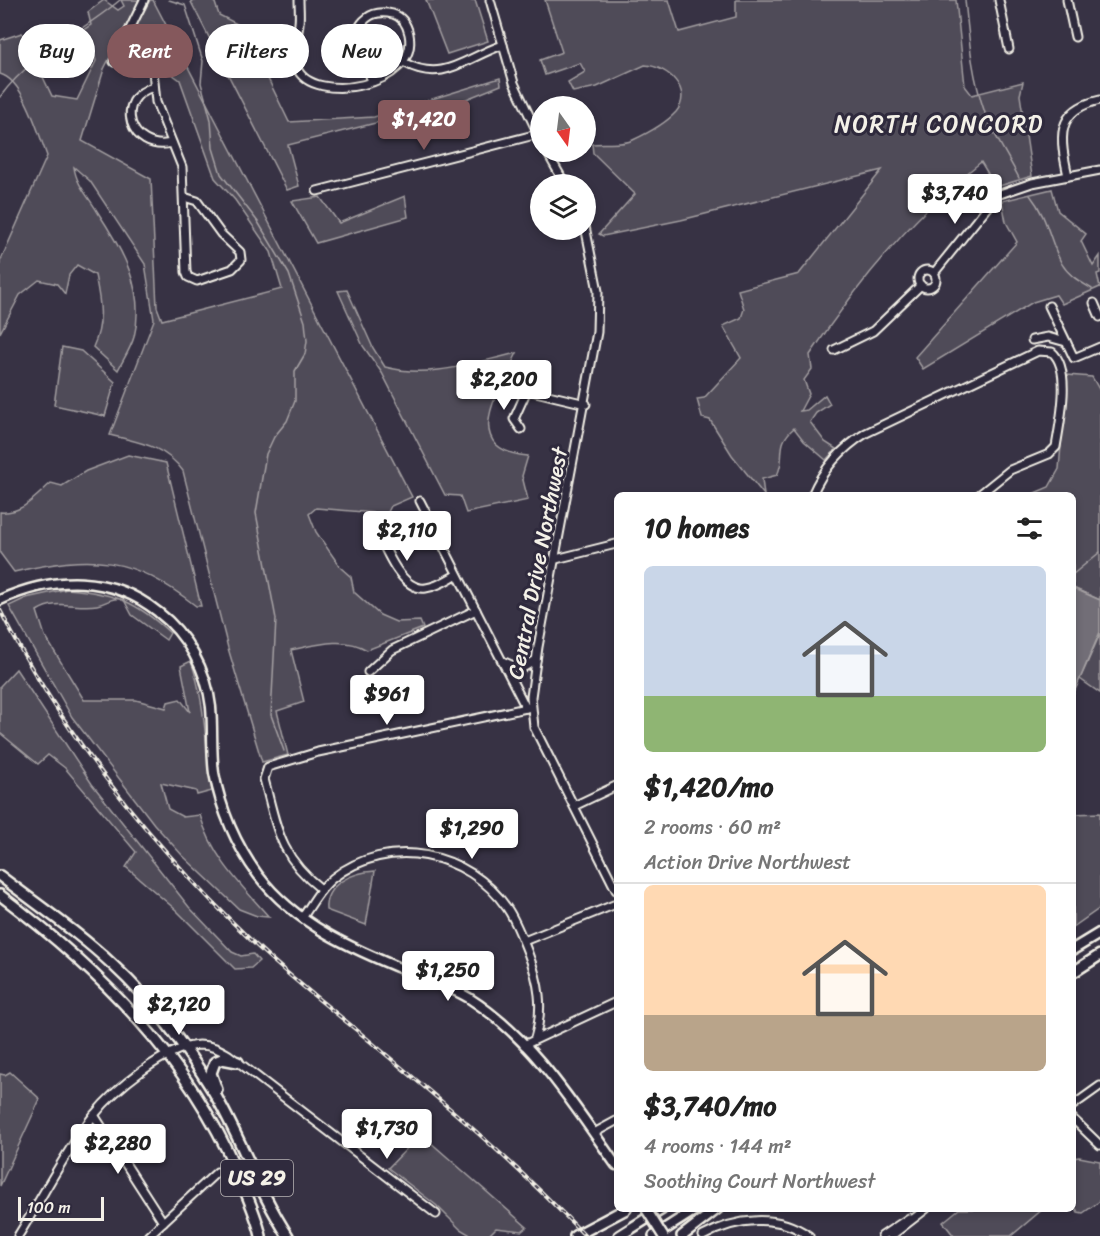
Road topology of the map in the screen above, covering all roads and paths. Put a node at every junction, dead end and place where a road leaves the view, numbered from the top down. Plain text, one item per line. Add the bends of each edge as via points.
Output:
1 (144, 0) edge
2 (298, 0) edge
3 (490, 0) edge
4 (999, 0) edge
5 (1067, 0) edge
6 (133, 24) edge
7 (1075, 37) dead end
8 (503, 45) junction
9 (1009, 50) dead end
10 (405, 63) junction
11 (153, 78) edge
12 (372, 81) junction
13 (154, 87) junction
14 (1100, 100) edge
15 (530, 119) edge
16 (530, 138) edge
17 (172, 143) junction
18 (1100, 170) edge
19 (1068, 176) junction
20 (317, 191) dead end
21 (184, 197) junction
22 (589, 240) edge
23 (934, 273) junction
24 (921, 285) junction
25 (1094, 303) dead end
26 (1048, 306) dead end
27 (1100, 317) edge
28 (1032, 340) dead end
29 (1066, 342) junction
30 (1100, 347) edge
31 (834, 350) dead end
32 (585, 404) junction
33 (521, 429) dead end
34 (814, 492) edge
35 (983, 492) edge
36 (420, 501) dead end
37 (372, 520) dead end
38 (614, 544) edge
39 (556, 559) junction
40 (456, 575) junction
41 (0, 600) edge
42 (476, 610) junction
43 (536, 660) junction
44 (502, 661) junction
45 (368, 672) dead end
46 (528, 708) junction
47 (614, 787) edge
48 (574, 806) junction
49 (0, 876) edge
50 (614, 886) edge
51 (321, 889) junction
52 (0, 895) edge
53 (614, 905) edge
54 (302, 918) junction
55 (1100, 933) edge
56 (524, 940) junction
57 (1076, 948) edge
58 (1100, 955) edge
59 (1076, 970) edge
60 (614, 1003) edge
61 (530, 1041) junction
62 (183, 1048) junction
63 (168, 1055) junction
64 (238, 1062) junction
65 (1100, 1086) edge
66 (1076, 1103) edge
67 (223, 1109) junction
68 (94, 1114) junction
69 (614, 1122) edge
70 (1076, 1122) edge
71 (594, 1133) junction
72 (1100, 1145) edge
73 (614, 1162) edge
74 (217, 1172) dead end
75 (238, 1175) junction
76 (620, 1212) edge
77 (648, 1212) edge
78 (657, 1212) edge
79 (691, 1212) edge
80 (713, 1212) edge
81 (921, 1212) edge
82 (922, 1212) edge
83 (436, 1214) dead end
84 (163, 1222) junction
85 (20, 1235) edge
86 (288, 1235) edge
87 (148, 1236) edge
88 (255, 1236) edge
89 (261, 1236) edge
90 (575, 1236) edge
91 (620, 1236) edge
92 (654, 1236) edge
93 (663, 1236) edge
94 (682, 1236) edge
95 (703, 1236) edge
96 (809, 1236) edge
97 (882, 1236) edge
98 (891, 1236) edge

1 - 6 street
2 - 12 street via 294,56 304,79 331,88
3 - 8 street
4 - 9 street
5 - 7 street
8 - 10 street via 439,71 425,72
8 - 15 street
10 - 12 street via 395,72
10 - 12 street via 411,41 404,21 394,14 372,15 359,27 356,38
11 - 13 street
13 - 17 street
13 - 17 street via 138,94 130,125 155,143
14 - 19 street via 1085,104 1067,120 1061,143
16 - 20 street
17 - 21 street via 180,159
18 - 19 street
19 - 23 street via 997,195
21 - 21 street via 188,277 197,281 232,269 241,260 240,252 197,201
22 - 32 street, Central Drive Northwest via 598,304
23 - 24 street via 921,273
23 - 24 street via 933,286
24 - 31 street via 873,331
25 - 27 street
26 - 29 street
28 - 29 street via 1048,337
29 - 30 street via 1074,358
32 - 33 street via 527,390 514,418
32 - 39 street, Central Drive Northwest
34 - 35 street via 842,450 866,433 1038,351 1052,352 1064,377 1056,447 1049,454 1010,470
36 - 40 street
37 - 40 street via 400,576 410,585 425,588
38 - 39 street
39 - 43 street, Central Drive Northwest
40 - 42 street
41 - 54 main road via 70,581 105,586 148,604 177,629 206,683 214,771 228,821 260,877
42 - 44 street
42 - 45 street via 400,645
43 - 44 street via 521,669
43 - 46 street, Central Drive Northwest
44 - 46 street
46 - 48 street, Central Drive Northwest
46 - 51 street via 273,764 264,773 287,853 298,870
47 - 48 street
48 - 50 street, Central Drive Northwest
49 - 62 highway, US 29 via 115,967
51 - 54 street
51 - 56 street via 339,873 375,856 424,855 458,866 492,891 511,914
52 - 63 highway, US 29 via 88,968
53 - 56 street
54 - 61 main road via 349,947 467,997
55 - 57 highway
56 - 61 street via 539,986 540,1016
58 - 59 highway
60 - 61 street
61 - 71 main road
62 - 63 street
62 - 64 street via 213,1047
62 - 67 highway, US 29
63 - 68 street
63 - 75 highway, US 29 via 204,1104
64 - 67 highway via 222,1059 212,1065
64 - 83 street
65 - 66 street
67 - 86 highway, US 29 via 275,1217
68 - 84 street
68 - 85 street
69 - 71 street
70 - 72 street
71 - 73 main road
74 - 84 street
75 - 88 highway
75 - 89 highway, US 29
76 - 90 highway
77 - 93 main road, bridge
78 - 91 highway
79 - 92 highway
80 - 94 highway
81 - 97 street
82 - 98 street
84 - 87 street
95 - 96 street via 735,1222 753,1221 789,1225

